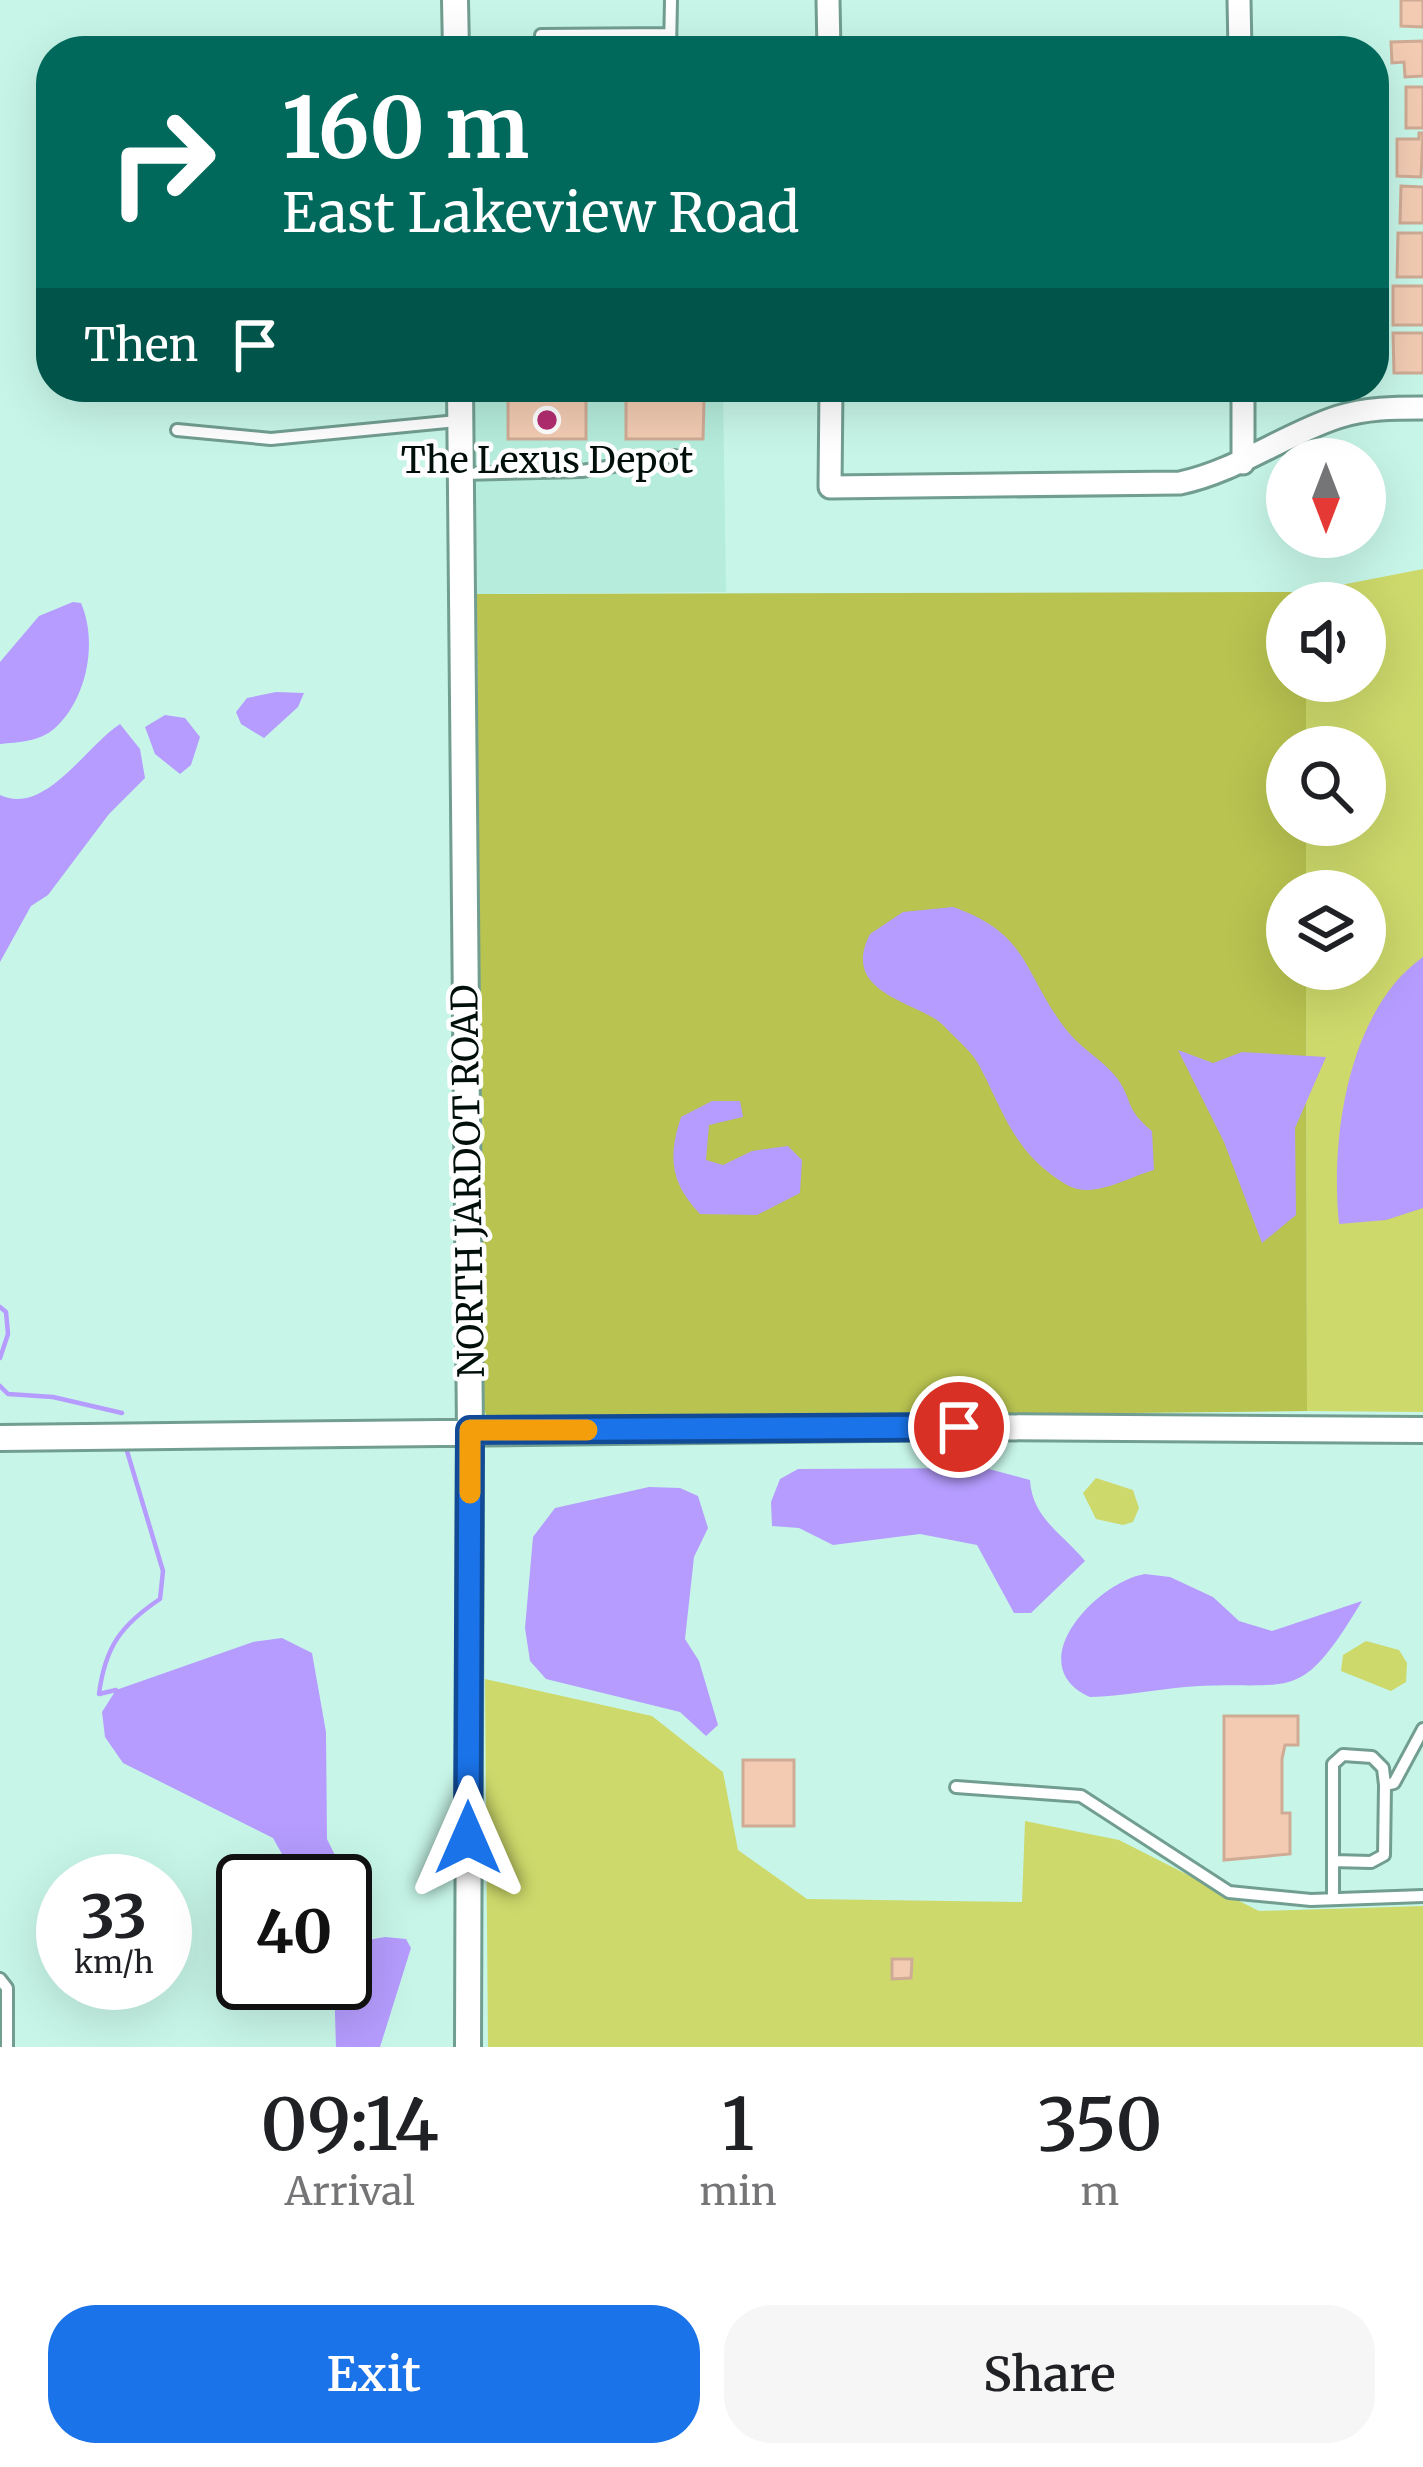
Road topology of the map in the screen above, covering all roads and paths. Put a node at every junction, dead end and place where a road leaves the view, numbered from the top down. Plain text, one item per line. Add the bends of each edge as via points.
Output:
1 (455, 0) edge
2 (670, 0) edge
3 (828, 0) edge
4 (1239, 0) edge
5 (670, 34) joint
6 (456, 36) edge
7 (542, 36) edge
8 (829, 36) edge
9 (1240, 36) edge
10 (460, 402) edge
11 (831, 402) edge
12 (1243, 402) edge
13 (1423, 408) edge
14 (460, 421) junction
15 (177, 430) dead end
16 (675, 456) dead end
17 (1243, 463) junction
18 (460, 474) junction
19 (470, 1430) junction
20 (1423, 1430) edge
21 (0, 1438) edge
22 (1423, 1729) edge
23 (1385, 1785) junction
24 (956, 1787) dead end
25 (1333, 1861) junction
26 (1423, 1896) edge
27 (1333, 1899) junction
28 (3, 1983) edge
29 (7, 2047) edge
30 (468, 2047) edge

1 - 6 street
2 - 5 lane
3 - 8 street
4 - 9 street
5 - 7 lane
10 - 14 street, NORTH JARDOT ROAD
11 - 17 street via 830,487 1180,484
12 - 17 street
13 - 17 street via 1336,417
14 - 15 lane via 271,439
14 - 18 street, NORTH JARDOT ROAD
16 - 18 lane via 582,471
18 - 19 street, NORTH JARDOT ROAD
19 - 20 street
19 - 21 street
19 - 30 street, NORTH JARDOT ROAD
22 - 23 lane via 1394,1783
23 - 25 lane via 1384,1855
23 - 25 lane via 1372,1757 1336,1760
24 - 27 lane via 1081,1796 1229,1892
25 - 27 lane
26 - 27 lane
28 - 29 lane

